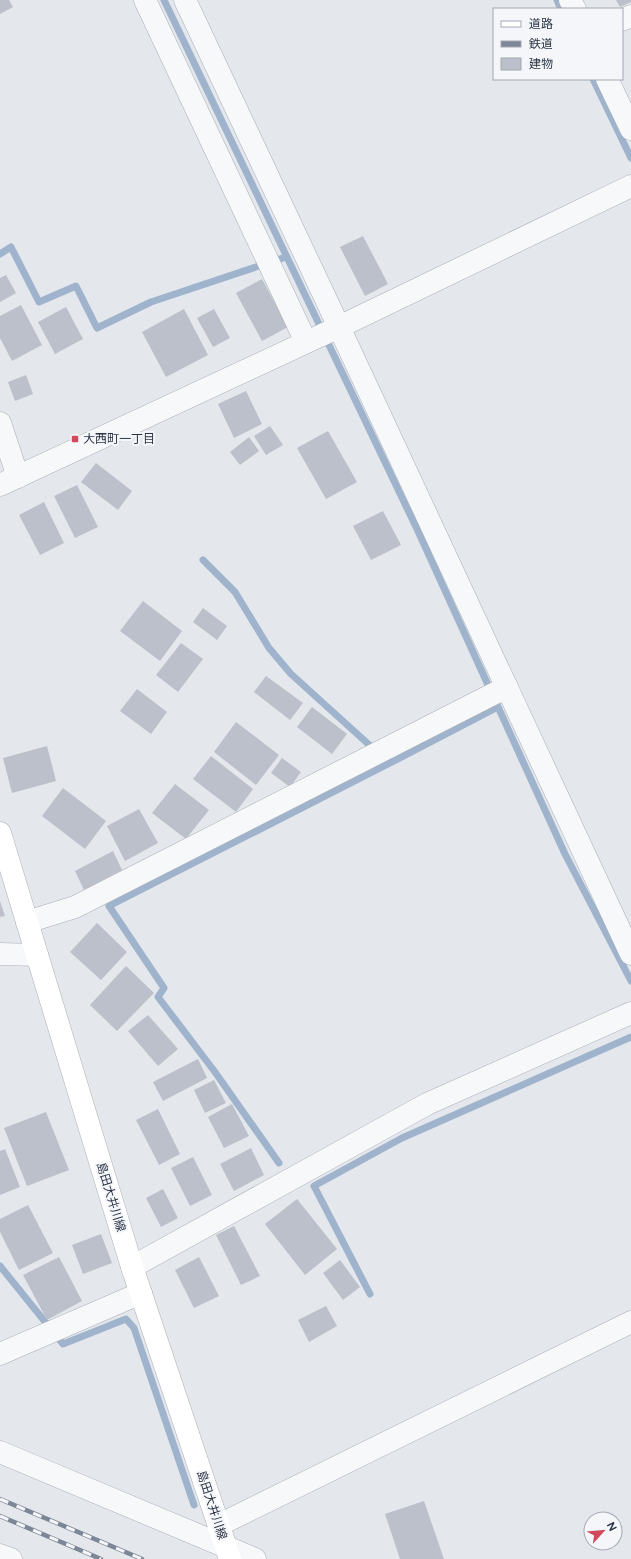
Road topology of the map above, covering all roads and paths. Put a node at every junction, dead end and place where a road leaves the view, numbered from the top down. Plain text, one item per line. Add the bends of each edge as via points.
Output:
1 (144, 0) edge
2 (185, 0) edge
3 (608, 80) edge
4 (631, 129) edge
5 (631, 186) edge
6 (339, 327) junction
7 (306, 342) junction
8 (0, 424) edge
9 (9, 481) edge
10 (507, 687) junction
11 (0, 833) edge
12 (27, 922) junction
13 (0, 954) edge
14 (631, 954) edge
15 (37, 955) junction
16 (631, 1013) edge
17 (132, 1267) junction
18 (141, 1293) junction
19 (631, 1322) edge
20 (0, 1354) edge
21 (0, 1452) edge
22 (219, 1525) junction
23 (228, 1553) edge
24 (0, 1554) edge
25 (11, 1559) edge
26 (255, 1559) edge

1 - 7 street
2 - 6 street
3 - 4 street
5 - 6 street
6 - 7 street
6 - 10 street
7 - 9 street
8 - 9 street
10 - 12 street via 75,907
10 - 14 street
11 - 12 main road, 島田大井川線
12 - 15 main road, 島田大井川線
13 - 15 street
15 - 17 main road, 島田大井川線
16 - 17 street via 427,1104
17 - 18 main road, 島田大井川線
18 - 20 street
18 - 22 main road, 島田大井川線
19 - 22 street
21 - 23 street
22 - 23 main road, 島田大井川線
23 - 26 street
24 - 25 street

